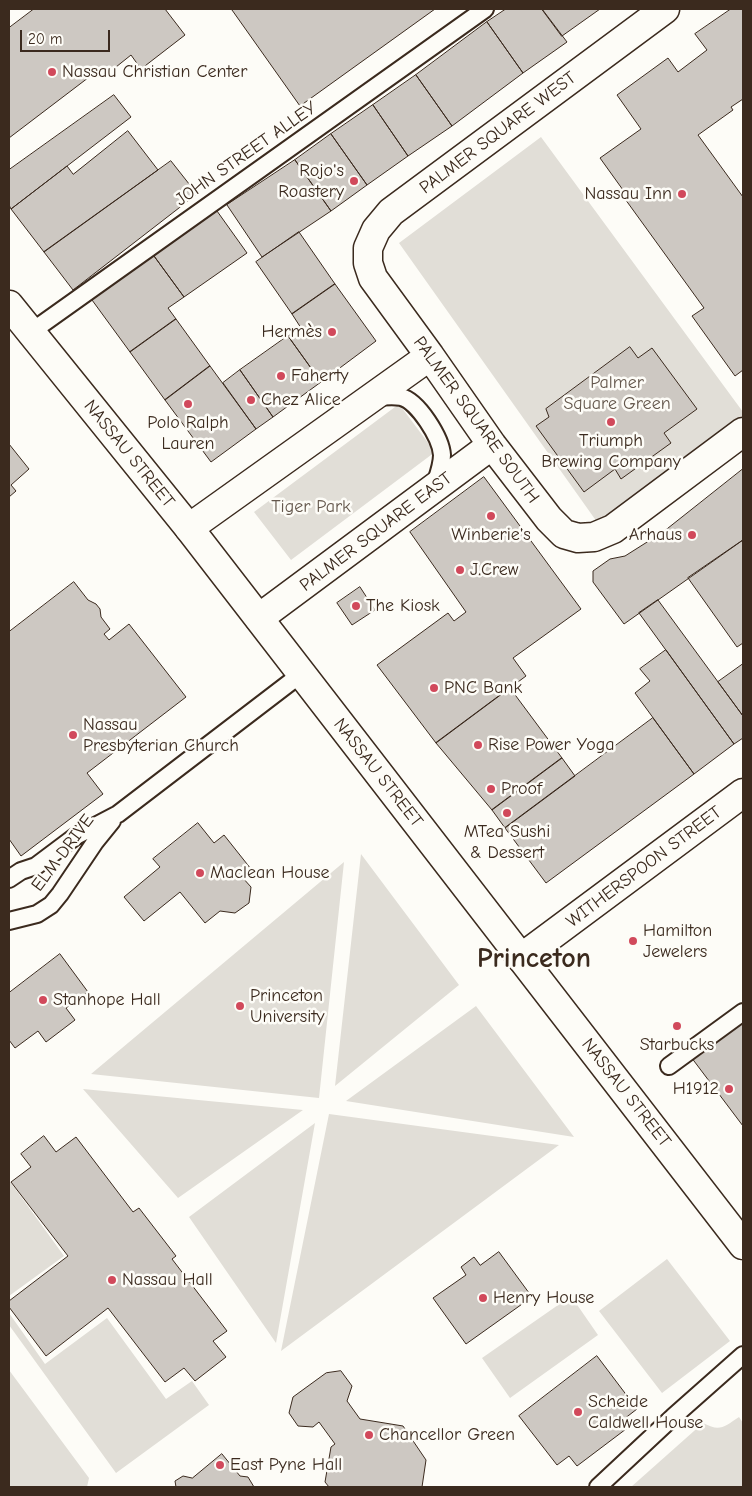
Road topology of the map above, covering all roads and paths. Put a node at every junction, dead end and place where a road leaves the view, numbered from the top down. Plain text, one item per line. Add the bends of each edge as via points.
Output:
1 (485, 9) edge
2 (665, 9) edge
3 (373, 278) joint
4 (9, 304) edge
5 (31, 332) junction
6 (430, 356) junction
7 (372, 397) junction
8 (743, 432) edge
9 (492, 445) junction
10 (434, 488) junction
11 (189, 528) junction
12 (259, 618) junction
13 (301, 674) junction
14 (743, 793) edge
15 (118, 814) junction
16 (9, 879) edge
17 (9, 921) edge
18 (521, 958) junction
19 (743, 1012) edge
20 (669, 1066) dead end
21 (743, 1245) edge
22 (743, 1355) edge
23 (598, 1487) edge

1 - 5 lane, JOHN STREET ALLEY
2 - 3 street, PALMER SQUARE WEST via 390,212 376,230 368,248
3 - 6 street, PALMER SQUARE SOUTH
4 - 5 street, NASSAU STREET
5 - 11 street, NASSAU STREET
6 - 7 street
6 - 9 street, PALMER SQUARE SOUTH
7 - 10 lane via 402,397 414,405 435,433 442,455
7 - 11 street
8 - 9 street, PALMER SQUARE SOUTH via 613,530 594,537 578,538 564,534 549,519
9 - 10 street, PALMER SQUARE EAST
10 - 12 street, PALMER SQUARE EAST
11 - 12 street, NASSAU STREET
12 - 13 street, NASSAU STREET
13 - 15 lane, ELM DRIVE
13 - 18 street, NASSAU STREET
14 - 18 street, WITHERSPOON STREET
15 - 16 lane, ELM DRIVE via 76,836 36,866
15 - 17 lane, ELM DRIVE via 51,905 37,914
18 - 21 street, NASSAU STREET
19 - 20 lane
22 - 23 lane

